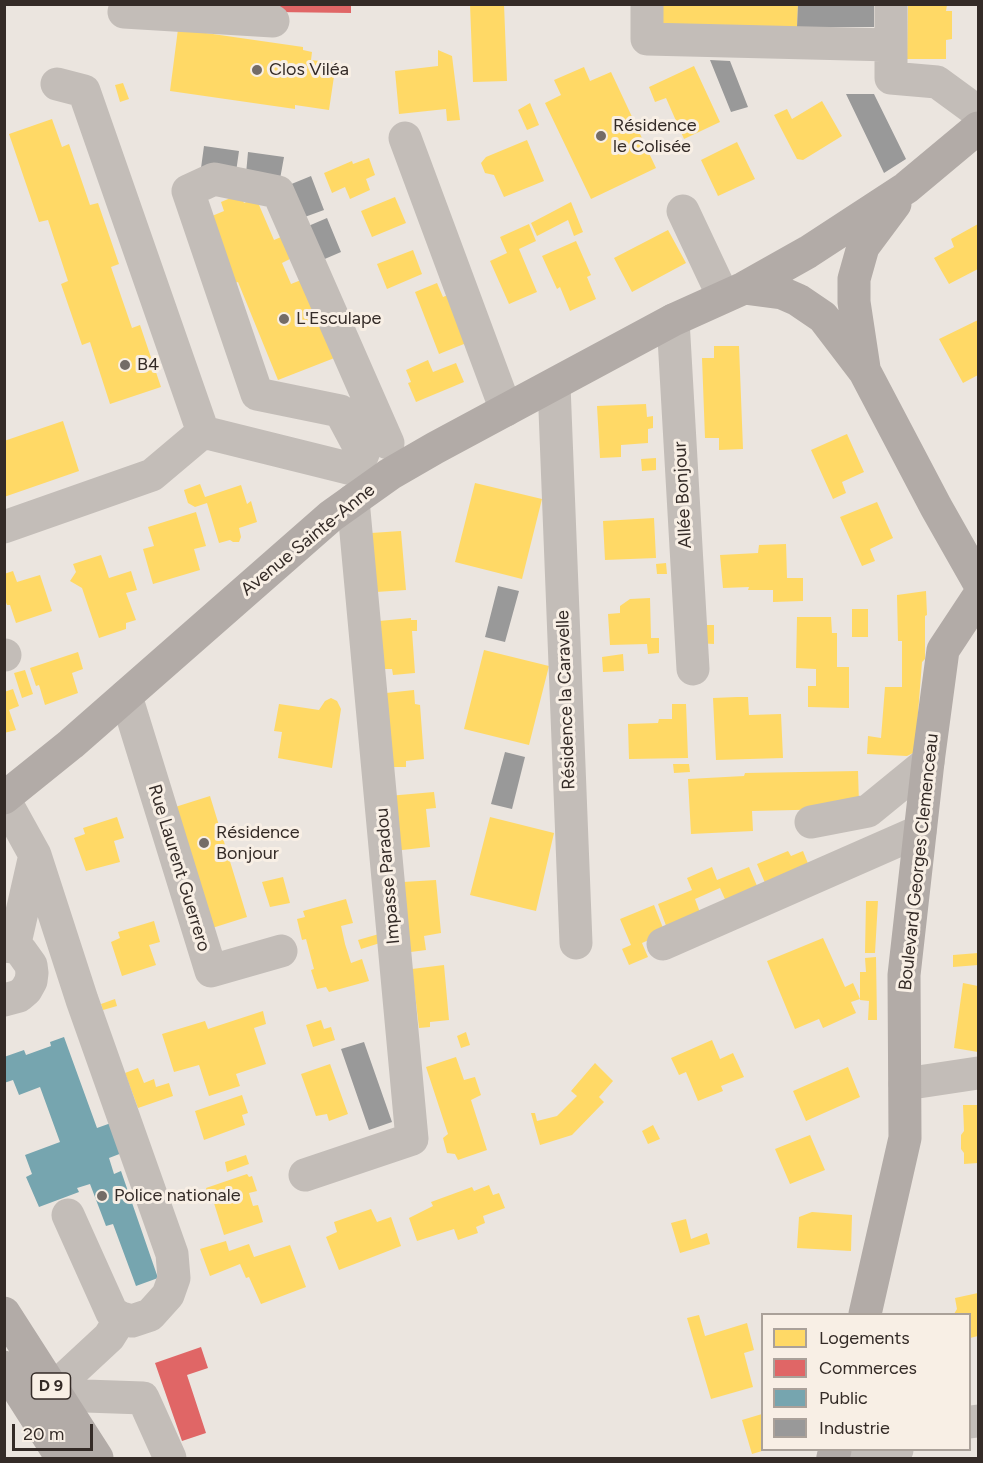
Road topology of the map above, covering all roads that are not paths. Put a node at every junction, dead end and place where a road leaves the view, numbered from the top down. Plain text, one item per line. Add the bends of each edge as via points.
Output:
1 (126, 4) edge
2 (648, 4) edge
3 (891, 4) edge
4 (273, 21) dead end
5 (891, 45) junction
6 (57, 84) dead end
7 (969, 105) edge
8 (978, 128) edge
9 (405, 138) dead end
10 (906, 188) junction
11 (683, 211) dead end
12 (808, 252) junction
13 (846, 277) junction
14 (734, 292) junction
15 (802, 294) junction
16 (673, 320) junction
17 (865, 372) junction
18 (554, 385) junction
19 (507, 410) junction
20 (203, 432) junction
21 (435, 448) junction
22 (354, 475) junction
23 (4, 527) edge
24 (978, 581) edge
25 (978, 597) edge
26 (693, 669) dead end
27 (126, 696) junction
28 (928, 762) junction
29 (4, 799) edge
30 (811, 822) dead end
31 (920, 831) junction
32 (35, 855) junction
33 (576, 943) dead end
34 (663, 944) dead end
35 (9, 946) edge
36 (281, 951) dead end
37 (4, 1000) edge
38 (978, 1073) edge
39 (905, 1084) junction
40 (304, 1175) dead end
41 (68, 1215) dead end
42 (4, 1313) edge
43 (865, 1313) edge
44 (121, 1318) junction
45 (4, 1366) edge
46 (55, 1392) junction
47 (876, 1451) edge
48 (834, 1455) edge
49 (62, 1458) edge
50 (97, 1458) edge
51 (170, 1458) edge

1 - 4 street via 124,12
2 - 5 street via 647,39
3 - 5 street
5 - 7 street via 891,78 937,82
6 - 20 street via 84,92
8 - 10 main road
9 - 19 street
10 - 12 main road, Avenue Sainte-Anne
10 - 13 main road
11 - 14 street
12 - 13 main road via 828,252
12 - 14 main road, Avenue Sainte-Anne
12 - 15 main road via 799,260 797,273
13 - 15 main road via 825,291
13 - 17 main road
14 - 15 main road
14 - 16 main road, Avenue Sainte-Anne
15 - 17 main road
16 - 18 main road, Avenue Sainte-Anne
16 - 26 street, Allée Bonjour
17 - 24 main road
18 - 19 main road, Avenue Sainte-Anne
18 - 33 street, Résidence la Caravelle
19 - 21 main road, Avenue Sainte-Anne
20 - 22 street
20 - 23 street via 152,476
21 - 22 street
21 - 22 main road, Avenue Sainte-Anne via 390,474
22 - 22 street via 278,192 214,179 188,191 257,394 340,411
22 - 27 main road, Avenue Sainte-Anne
22 - 40 street, Impasse Paradou via 412,1139
25 - 28 main road, Boulevard Georges Clemenceau via 943,650
27 - 29 main road, Avenue Sainte-Anne
27 - 36 street, Rue Laurent Guerrero via 211,971
28 - 30 street via 868,811
28 - 31 main road, Boulevard Georges Clemenceau
29 - 32 street
31 - 34 street
31 - 39 main road, Boulevard Georges Clemenceau via 904,975
32 - 35 street
32 - 44 street via 172,1254 174,1278 168,1295 150,1315 132,1321
35 - 37 street via 21,951 31,965 31,981 19,996
38 - 39 street
39 - 43 main road, Boulevard Georges Clemenceau via 905,1138
41 - 44 street via 112,1313
42 - 46 main road, D 9
44 - 46 street via 109,1337
45 - 49 main road, D 9
46 - 50 main road, D 9
46 - 51 street via 143,1398
47 - 48 street

